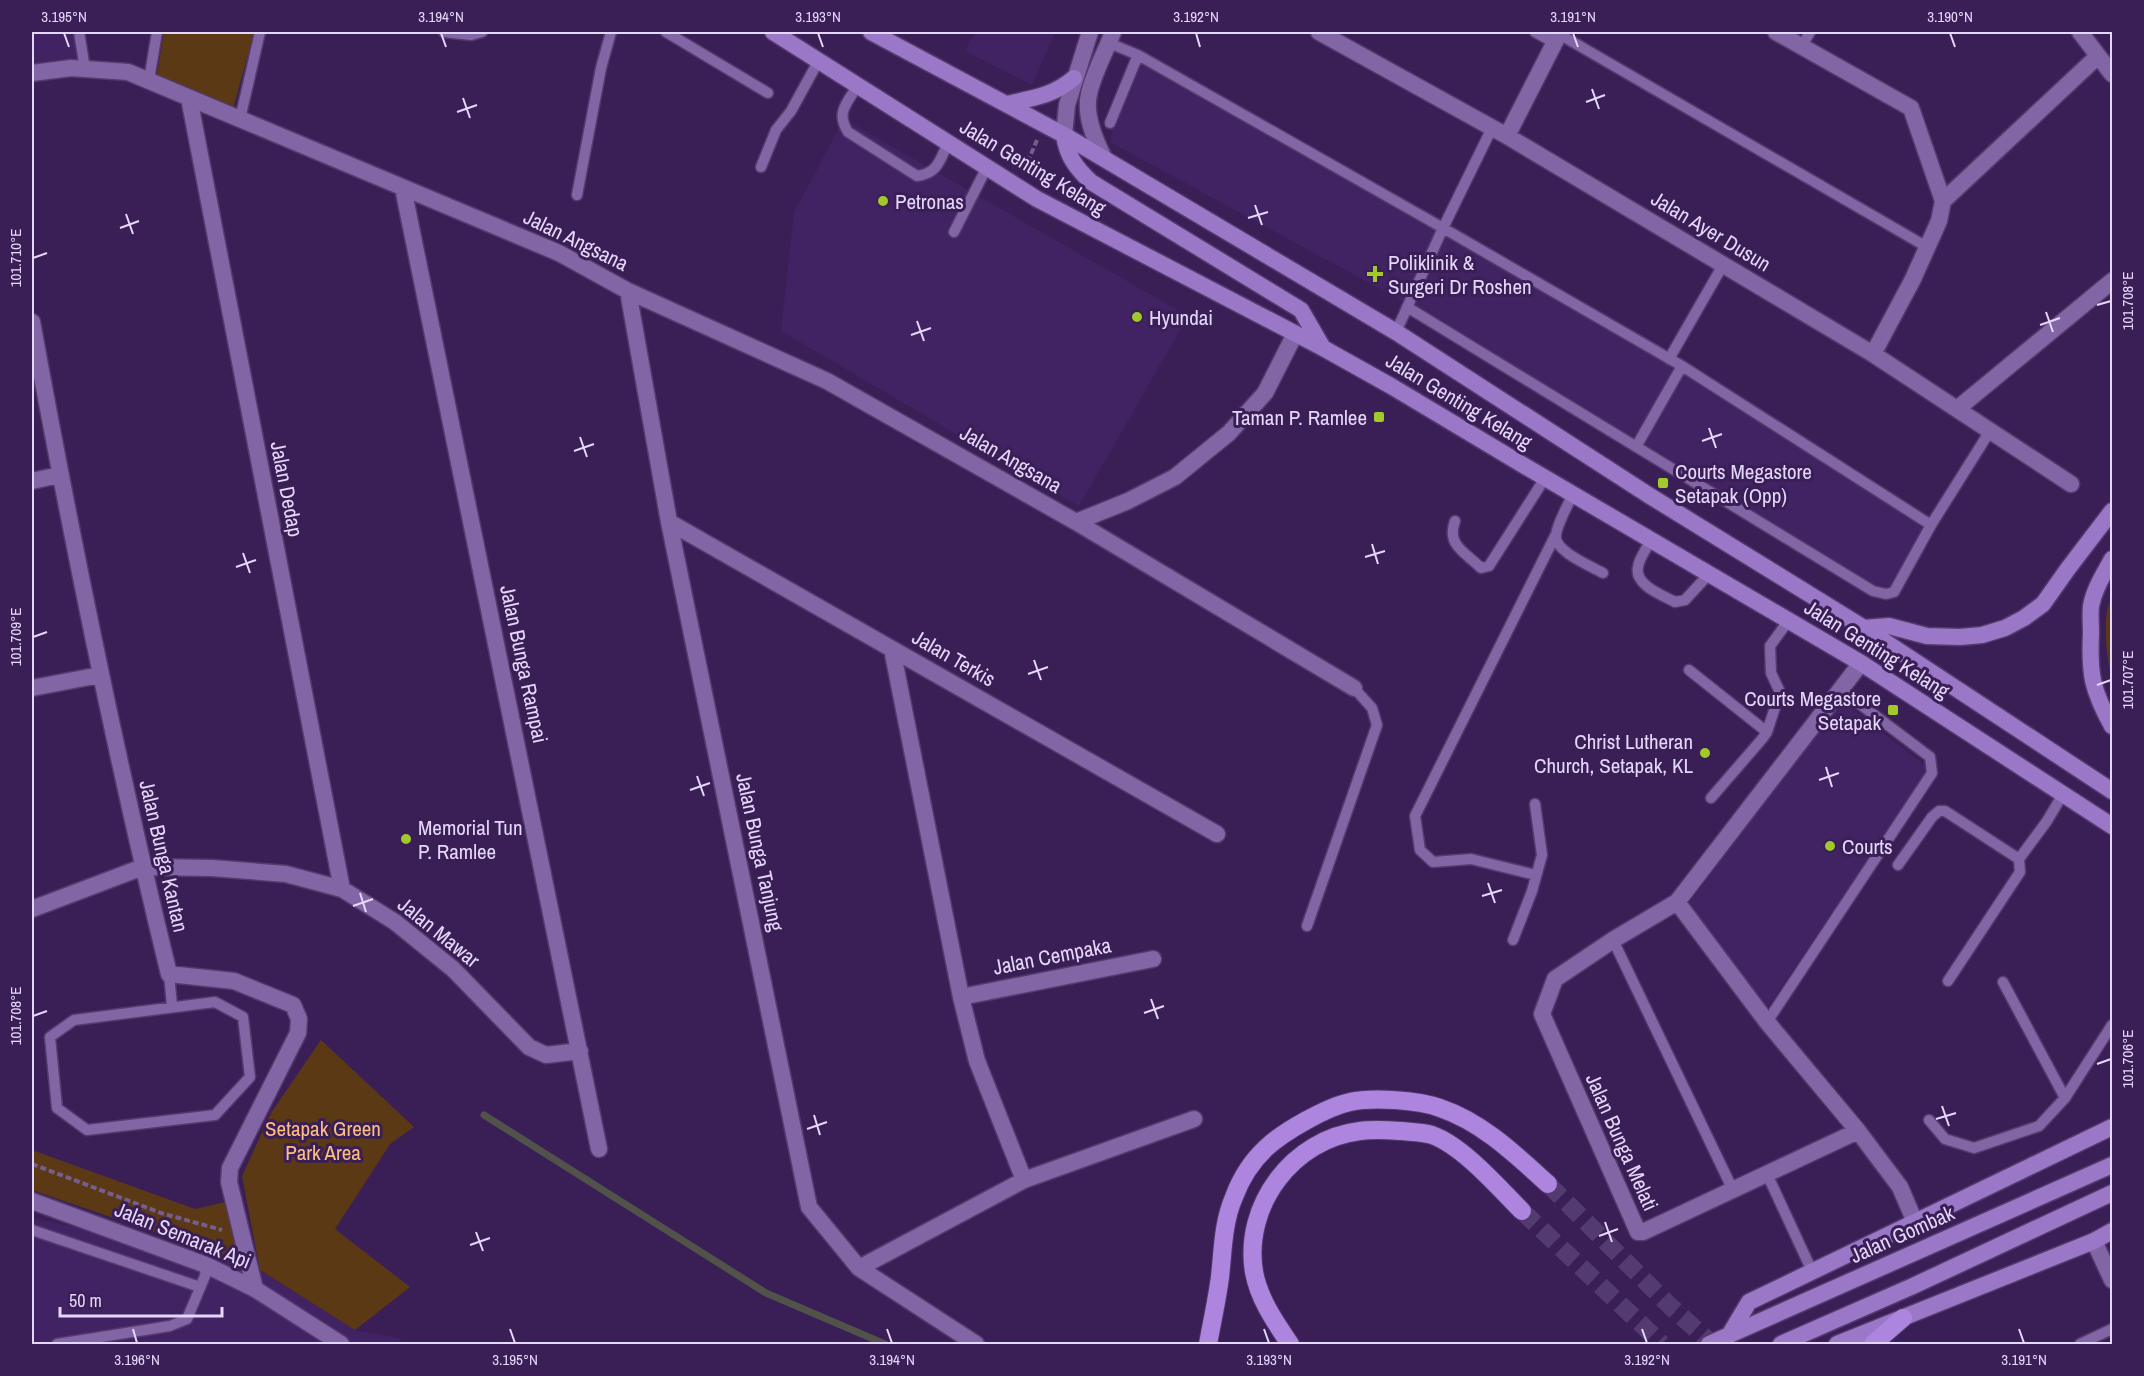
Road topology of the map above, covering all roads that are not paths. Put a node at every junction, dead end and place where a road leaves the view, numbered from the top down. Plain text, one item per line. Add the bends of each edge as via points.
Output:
1 (79, 32) edge
2 (157, 32) edge
3 (260, 32) edge
4 (444, 32) edge
5 (482, 32) edge
6 (611, 32) edge
7 (666, 32) edge
8 (772, 32) edge
9 (871, 32) edge
10 (1090, 32) edge
11 (1320, 32) edge
12 (1535, 32) edge
13 (1776, 32) edge
14 (2080, 32) edge
15 (1558, 36) edge
16 (1111, 37) edge
17 (1806, 39) edge
18 (1138, 55) junction
19 (2098, 56) junction
20 (819, 60) junction
21 (85, 69) junction
22 (32, 73) edge
23 (2112, 74) edge
24 (1074, 78) junction
25 (149, 80) junction
26 (858, 85) junction
27 (768, 93) dead end
28 (189, 98) junction
29 (1007, 104) junction
30 (240, 119) junction
31 (1110, 123) dead end
32 (1500, 132) junction
33 (1064, 135) junction
34 (948, 143) junction
35 (1104, 158) junction
36 (761, 167) dead end
37 (987, 167) junction
38 (403, 188) junction
39 (577, 195) dead end
40 (1943, 201) junction
41 (1443, 228) junction
42 (954, 232) dead end
43 (1927, 247) junction
44 (1723, 265) junction
45 (2112, 281) edge
46 (628, 291) junction
47 (1407, 307) junction
48 (32, 322) edge
49 (1396, 332) junction
50 (1294, 334) junction
51 (1323, 348) junction
52 (1873, 354) junction
53 (1669, 359) junction
54 (1682, 366) junction
55 (1957, 409) junction
56 (1990, 431) junction
57 (1636, 447) junction
58 (59, 475) junction
59 (1545, 478) junction
60 (32, 481) edge
61 (2071, 484) dead end
62 (1572, 494) junction
63 (2112, 511) edge
64 (1455, 521) dead end
65 (669, 522) junction
66 (1076, 522) junction
67 (1931, 525) junction
68 (1555, 536) junction
69 (1651, 540) junction
70 (2112, 560) edge
71 (1603, 573) dead end
72 (1708, 574) junction
73 (1789, 620) junction
74 (1864, 628) junction
75 (892, 649) junction
76 (1861, 663) junction
77 (1689, 670) dead end
78 (100, 675) junction
79 (32, 688) edge
80 (1354, 688) joint
81 (1840, 689) junction
82 (2112, 726) edge
83 (1767, 732) junction
84 (2112, 791) edge
85 (2063, 794) junction
86 (1711, 798) dead end
87 (1535, 804) dead end
88 (2112, 826) edge
89 (1217, 834) dead end
90 (2019, 859) junction
91 (1898, 865) dead end
92 (143, 867) junction
93 (1536, 875) junction
94 (342, 889) junction
95 (1677, 902) junction
96 (32, 909) edge
97 (1307, 926) dead end
98 (1513, 940) dead end
99 (1614, 940) junction
100 (1153, 959) dead end
101 (169, 974) junction
102 (1948, 981) dead end
103 (2003, 982) dead end
104 (961, 997) junction
105 (172, 1006) junction
106 (1767, 1022) junction
107 (2112, 1025) edge
108 (580, 1051) junction
109 (2065, 1098) junction
110 (1194, 1119) dead end
111 (1929, 1120) dead end
112 (2112, 1127) edge
113 (1858, 1131) junction
114 (599, 1149) dead end
115 (2112, 1165) edge
116 (1767, 1174) junction
117 (1024, 1180) junction
118 (1548, 1184) tunnel mouth
119 (1733, 1190) junction
120 (2112, 1193) edge
121 (32, 1201) edge
122 (1522, 1211) tunnel mouth
123 (1915, 1222) junction
124 (32, 1230) edge
125 (2112, 1231) edge
126 (2094, 1240) junction
127 (206, 1265) junction
128 (859, 1268) junction
129 (1812, 1271) junction
130 (2112, 1280) edge
131 (200, 1287) junction
132 (255, 1289) junction
133 (1903, 1318) junction
134 (2112, 1329) edge
135 (1728, 1337) junction
136 (57, 1344) edge
137 (341, 1344) edge
138 (976, 1344) edge
139 (1208, 1344) edge
140 (1290, 1344) edge
141 (1709, 1344) edge
142 (1780, 1344) edge
143 (1837, 1344) edge
144 (1873, 1344) edge
145 (2080, 1344) edge

1 - 21 lane
2 - 25 lane
3 - 30 lane
4 - 5 lane
6 - 39 lane
7 - 27 lane
8 - 20 main road, Jalan Genting Kelang
9 - 29 main road, Jalan Genting Kelang
10 - 24 street
11 - 32 street, Jalan Ayer Dusun
12 - 15 lane
13 - 17 street
14 - 19 street
15 - 32 street
15 - 43 lane
16 - 18 lane
16 - 35 street via 1089,94 1088,108
17 - 40 street via 1911,108
18 - 31 lane
18 - 41 lane
19 - 23 street
19 - 40 street
20 - 26 main road, Jalan Genting Kelang
20 - 36 lane via 776,130
21 - 22 street, Jalan Angsana
21 - 25 street, Jalan Angsana via 128,72
24 - 29 main road via 1061,90
24 - 33 street
25 - 28 street, Jalan Angsana
26 - 34 main road, Jalan Genting Kelang
26 - 34 lane via 842,113 842,123 848,132 917,176 936,167
28 - 30 street, Jalan Angsana
28 - 94 street, Jalan Dedap
29 - 33 main road, Jalan Genting Kelang
30 - 38 street, Jalan Angsana
32 - 41 lane
32 - 44 street, Jalan Ayer Dusun
33 - 35 main road, Jalan Genting Kelang
33 - 51 main road via 1068,156 1091,182 1301,310
34 - 37 main road, Jalan Genting Kelang
35 - 49 main road, Jalan Genting Kelang
37 - 42 lane
37 - 50 main road, Jalan Genting Kelang via 1037,199
38 - 46 street, Jalan Angsana via 559,253
38 - 108 street, Jalan Bunga Rampai
40 - 43 street
41 - 47 lane
41 - 53 lane
43 - 52 street
44 - 52 street, Jalan Ayer Dusun
44 - 53 lane
45 - 55 street
46 - 65 street, Jalan Bunga Tanjung
46 - 66 street, Jalan Angsana via 827,381
47 - 49 lane
47 - 57 lane
48 - 58 street, Jalan Bunga Kantan
49 - 74 main road, Jalan Genting Kelang
50 - 51 main road, Jalan Genting Kelang
50 - 66 street via 1265,393 1229,433 1174,477
51 - 59 main road, Jalan Genting Kelang
52 - 55 street, Jalan Ayer Dusun
53 - 54 lane
54 - 57 lane
54 - 67 lane
55 - 56 street, Jalan Ayer Dusun
56 - 61 street, Jalan Ayer Dusun
56 - 67 lane
57 - 67 lane via 1873,591 1894,592
58 - 60 street
58 - 78 street, Jalan Bunga Kantan
59 - 62 main road, Jalan Genting Kelang
59 - 64 lane via 1489,566 1481,567 1453,542 1451,531
62 - 68 lane
62 - 69 main road, Jalan Genting Kelang
63 - 74 main road via 2043,604 2005,628 1960,637 1927,636 1889,626
65 - 75 street, Jalan Terkis
65 - 128 street, Jalan Bunga Tanjung via 809,1207
66 - 80 street, Jalan Angsana
68 - 71 lane via 1565,552
68 - 93 lane via 1415,816 1420,850 1433,862 1471,859
69 - 72 main road, Jalan Genting Kelang
69 - 72 lane via 1638,575 1642,582 1675,602 1685,600
70 - 82 main road via 2091,605 2089,659 2092,682
72 - 73 main road, Jalan Genting Kelang
73 - 76 main road, Jalan Genting Kelang
73 - 83 lane via 1770,646 1771,673 1779,692
74 - 84 main road, Jalan Genting Kelang
75 - 89 street, Jalan Terkis
75 - 104 street
76 - 81 street, Jalan Bunga Melati
76 - 85 main road, Jalan Genting Kelang
77 - 83 lane
78 - 79 street
78 - 92 street, Jalan Bunga Kantan
80 - 97 lane via 1372,708 1377,725
81 - 95 street, Jalan Bunga Melati
81 - 106 lane via 1930,757 1932,773
83 - 86 lane
85 - 88 main road, Jalan Genting Kelang
85 - 90 lane
87 - 93 lane via 1542,855
90 - 91 lane via 1945,811 1939,811
90 - 102 lane via 2019,872
92 - 94 street, Jalan Mawar via 286,874
92 - 96 street
92 - 101 street, Jalan Bunga Kantan
93 - 98 lane
94 - 108 street, Jalan Mawar via 395,922 453,969 529,1047 546,1055
95 - 99 street, Jalan Bunga Melati
95 - 106 street
99 - 119 lane
99 - 119 street, Jalan Bunga Melati via 1555,979 1542,1014 1635,1228 1643,1232
100 - 104 street, Jalan Cempaka
101 - 105 lane
101 - 132 street via 234,981 293,1005 299,1019 298,1033 230,1168 229,1182
103 - 109 lane
104 - 117 street via 977,1061
105 - 105 lane via 215,1002 243,1017 250,1077 215,1115 87,1130 57,1108 50,1037 74,1020
106 - 113 street
107 - 109 lane
108 - 114 street, Jalan Bunga Rampai
109 - 111 lane via 2039,1126 1974,1148 1945,1139
110 - 117 street
112 - 123 main road
113 - 116 street, Jalan Bunga Melati
113 - 123 street via 1900,1187
115 - 135 main road, Jalan Gombak
116 - 119 street, Jalan Bunga Melati
116 - 129 lane
117 - 128 street
118 - 139 highway via 1475,1125 1440,1107 1399,1100 1351,1102 1321,1113 1267,1147 1245,1173 1233,1197 1226,1220
120 - 142 main road
121 - 127 street, Jalan Semarak Api
122 - 140 highway via 1457,1148 1432,1135 1382,1129 1357,1131 1306,1152 1287,1166 1274,1183 1257,1217 1252,1253 1257,1287
123 - 129 main road
124 - 131 lane
125 - 126 main road
126 - 130 street
126 - 133 main road
127 - 131 lane
127 - 132 street, Jalan Semarak Api
128 - 138 street, Jalan Bunga Tanjung
129 - 135 main road via 1749,1302
131 - 136 lane via 187,1319 170,1326
132 - 137 street, Jalan Semarak Api
133 - 143 main road
133 - 144 highway
134 - 145 lane
135 - 141 main road, Jalan Gombak

